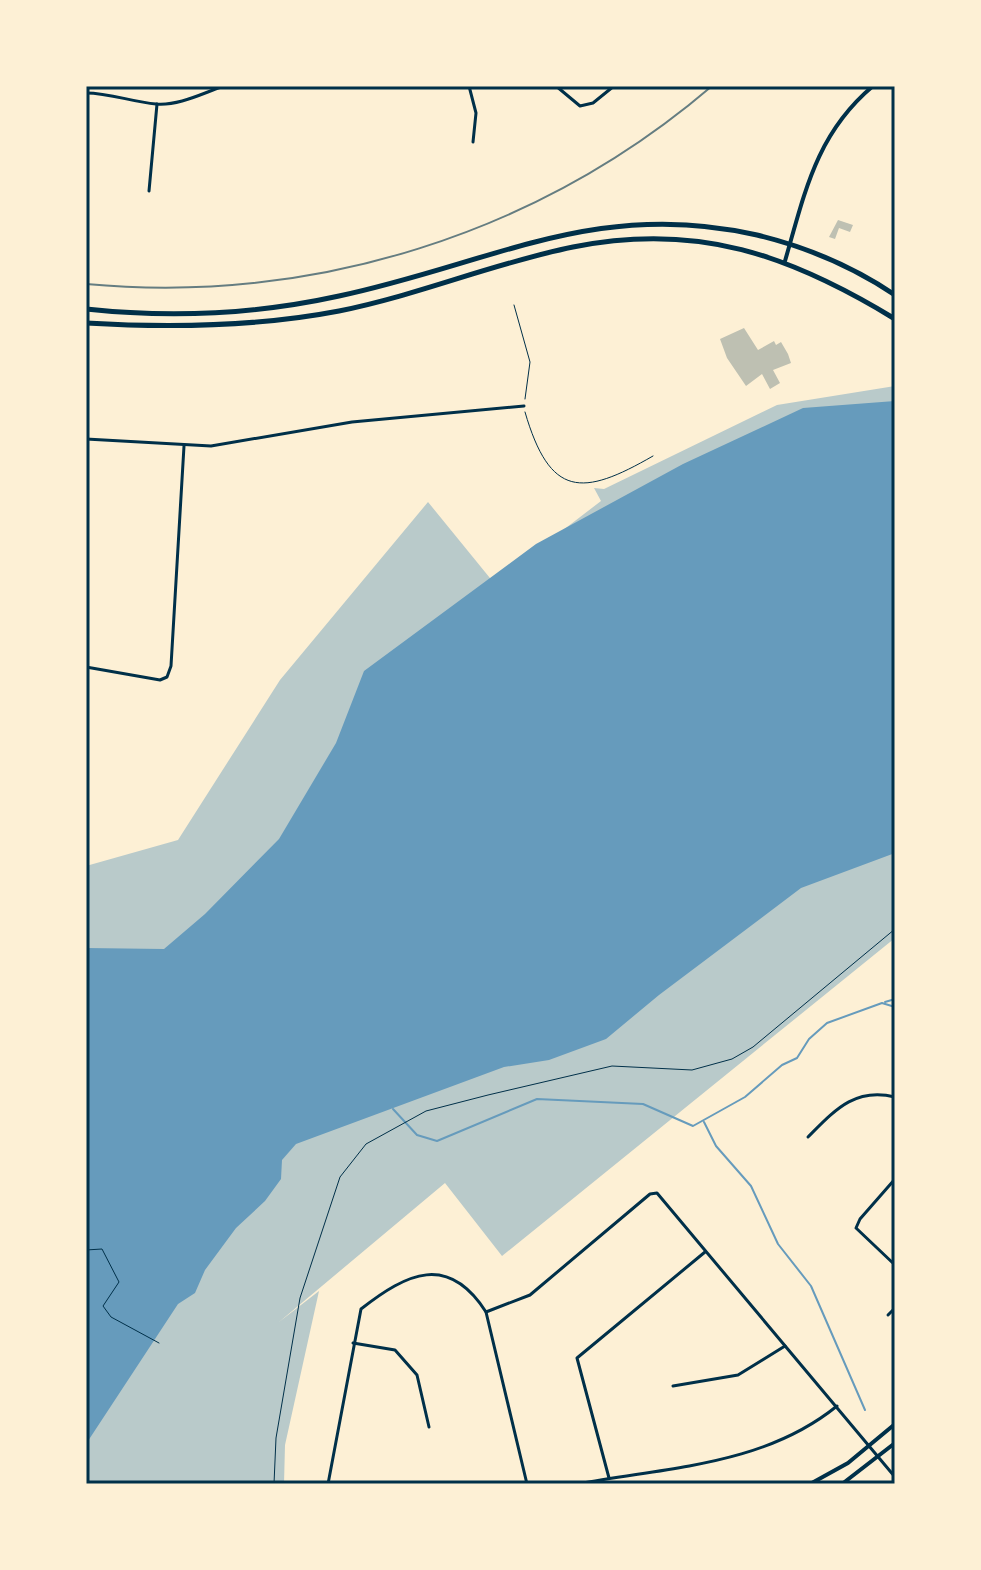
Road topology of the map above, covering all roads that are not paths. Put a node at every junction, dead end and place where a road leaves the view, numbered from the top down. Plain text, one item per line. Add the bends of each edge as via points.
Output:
1 (224, 86) edge
2 (469, 86) edge
3 (556, 86) edge
4 (614, 86) edge
5 (873, 86) edge
6 (86, 93) edge
7 (157, 104) junction
8 (473, 142) dead end
9 (149, 191) dead end
10 (791, 243) junction
11 (785, 261) junction
12 (895, 295) edge
13 (86, 309) edge
14 (895, 319) edge
15 (86, 323) edge
16 (524, 406) road end
17 (86, 439) edge
18 (184, 446) junction
19 (86, 667) edge
20 (895, 1097) edge
21 (808, 1137) dead end
22 (895, 1179) edge
23 (705, 1252) junction
24 (895, 1265) edge
25 (895, 1308) edge
26 (486, 1312) junction
27 (888, 1315) dead end
28 (353, 1343) junction
29 (785, 1346) junction
30 (673, 1386) dead end
31 (837, 1406) junction
32 (895, 1424) edge
33 (429, 1427) dead end
34 (895, 1443) edge
35 (869, 1446) junction
36 (879, 1458) junction
37 (895, 1477) edge
38 (609, 1478) junction
39 (328, 1484) edge
40 (527, 1484) edge
41 (578, 1484) edge
42 (810, 1484) edge
43 (842, 1484) edge

1 - 7 street via 177,103
2 - 8 street via 476,113
3 - 4 street via 580,106 593,103
5 - 10 main road via 830,133
6 - 7 street
7 - 9 street
10 - 11 main road
10 - 12 main road via 840,263
10 - 13 main road via 712,225 620,224 567,233 293,305 201,313
11 - 14 main road
11 - 15 main road via 685,240 626,239 573,247 343,310 294,318 179,326
16 - 18 street via 352,422
17 - 18 street
18 - 19 street via 167,677
20 - 21 street via 877,1092 858,1095 839,1105
22 - 24 street via 860,1219 858,1234
23 - 26 street via 654,1192 530,1295
23 - 29 street
23 - 38 street via 577,1358
25 - 27 street
26 - 28 street via 473,1292 453,1278 427,1273 394,1283 361,1309
26 - 40 street
28 - 33 street via 395,1350 417,1375
28 - 39 street
29 - 30 street via 738,1375
29 - 31 street
31 - 35 street
31 - 38 street via 807,1428 753,1453
32 - 35 main road
34 - 36 main road
35 - 36 street
35 - 42 main road
36 - 37 street
36 - 43 main road
38 - 41 street

